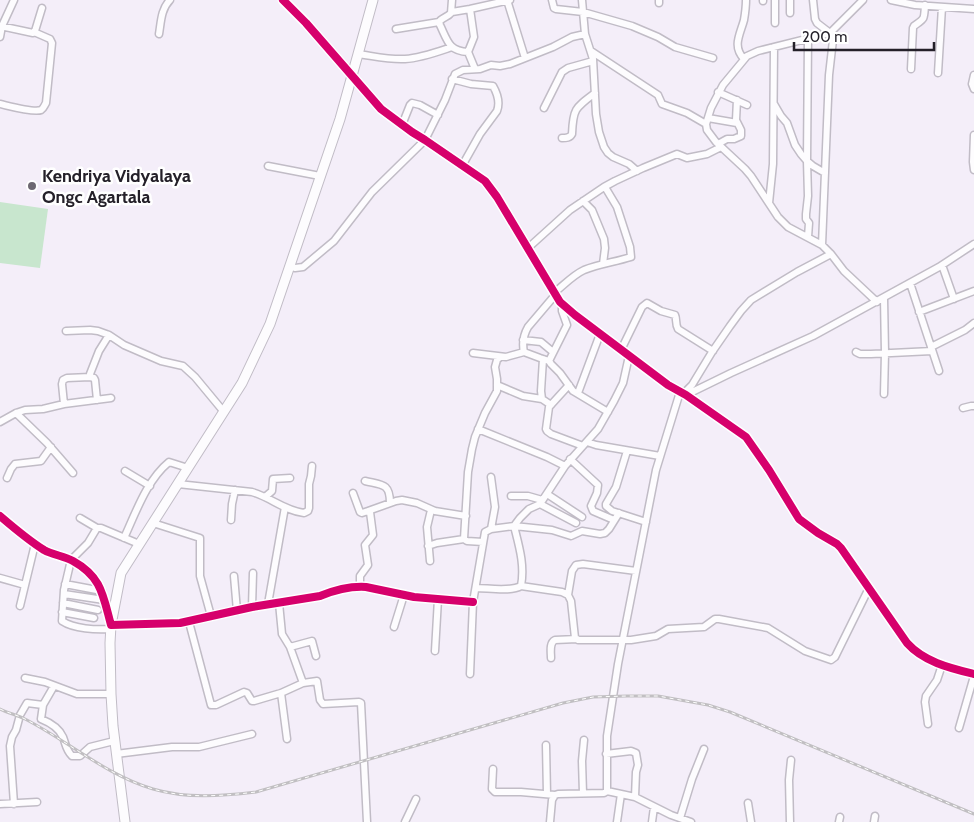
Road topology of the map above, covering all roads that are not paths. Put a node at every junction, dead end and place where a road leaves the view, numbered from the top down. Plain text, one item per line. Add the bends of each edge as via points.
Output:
1 (14, 0) edge
2 (170, 0) edge
3 (283, 0) edge
4 (373, 0) edge
5 (452, 0) edge
6 (508, 0) edge
7 (552, 0) edge
8 (582, 0) edge
9 (746, 0) edge
10 (775, 0) edge
11 (790, 0) edge
12 (813, 0) edge
13 (863, 0) edge
14 (891, 0) edge
15 (925, 5) junction
16 (942, 7) junction
17 (42, 8) dead end
18 (470, 9) junction
19 (974, 9) edge
20 (452, 12) junction
21 (583, 12) junction
22 (790, 13) dead end
23 (439, 22) junction
24 (775, 23) dead end
25 (1, 26) edge
26 (396, 29) dead end
27 (34, 32) junction
28 (830, 32) junction
29 (159, 34) dead end
30 (585, 34) junction
31 (0, 37) edge
32 (808, 38) junction
33 (452, 47) junction
34 (774, 47) junction
35 (591, 51) junction
36 (468, 52) junction
37 (358, 54) junction
38 (525, 58) junction
39 (713, 58) dead end
40 (744, 59) junction
41 (593, 61) junction
42 (475, 69) junction
43 (910, 69) dead end
44 (938, 73) dead end
45 (974, 75) edge
46 (352, 76) junction
47 (452, 79) junction
48 (974, 89) edge
49 (718, 92) junction
50 (595, 94) junction
51 (737, 100) junction
52 (774, 103) junction
53 (0, 104) edge
54 (747, 104) dead end
55 (544, 108) dead end
56 (438, 115) junction
57 (707, 121) junction
58 (402, 124) junction
59 (737, 124) junction
60 (974, 135) edge
61 (562, 138) dead end
62 (425, 140) junction
63 (719, 145) junction
64 (807, 161) junction
65 (268, 166) dead end
66 (462, 166) junction
67 (974, 170) edge
68 (637, 171) junction
69 (825, 173) junction
70 (320, 176) junction
71 (606, 186) junction
72 (583, 202) junction
73 (769, 203) junction
74 (808, 237) junction
75 (974, 244) edge
76 (822, 245) junction
77 (528, 248) junction
78 (831, 254) junction
79 (603, 264) junction
80 (942, 265) junction
81 (290, 266) junction
82 (910, 283) junction
83 (974, 291) edge
84 (555, 293) junction
85 (884, 298) junction
86 (954, 299) junction
87 (877, 302) junction
88 (562, 303) junction
89 (918, 312) junction
90 (974, 323) edge
91 (66, 331) dead end
92 (600, 334) junction
93 (109, 335) junction
94 (523, 340) junction
95 (931, 349) junction
96 (622, 350) junction
97 (713, 350) junction
98 (524, 352) junction
99 (553, 352) junction
100 (856, 352) dead end
101 (473, 353) dead end
102 (885, 353) junction
103 (629, 356) junction
104 (500, 357) junction
105 (546, 360) junction
106 (939, 371) dead end
107 (90, 377) junction
108 (569, 385) junction
109 (497, 386) junction
110 (578, 393) junction
111 (683, 393) junction
112 (884, 394) dead end
113 (111, 398) dead end
114 (542, 399) junction
115 (97, 400) junction
116 (64, 404) junction
117 (551, 405) junction
118 (974, 406) edge
119 (963, 408) dead end
120 (224, 412) junction
121 (608, 412) junction
122 (16, 413) junction
123 (0, 422) edge
124 (478, 429) junction
125 (585, 444) junction
126 (51, 447) junction
127 (627, 451) junction
128 (660, 456) junction
129 (570, 460) junction
130 (312, 466) dead end
131 (565, 466) junction
132 (188, 468) junction
133 (125, 472) dead end
134 (73, 473) dead end
135 (491, 477) dead end
136 (7, 478) dead end
137 (290, 478) dead end
138 (365, 482) dead end
139 (178, 484) junction
140 (150, 486) junction
141 (235, 490) junction
142 (353, 493) dead end
143 (511, 496) dead end
144 (265, 497) junction
145 (543, 499) junction
146 (390, 503) junction
147 (285, 507) junction
148 (431, 510) junction
149 (368, 511) junction
150 (619, 513) junction
151 (0, 516) edge
152 (466, 516) junction
153 (582, 517) dead end
154 (80, 518) dead end
155 (231, 520) dead end
156 (614, 520) junction
157 (646, 522) junction
158 (153, 523) junction
159 (576, 523) dead end
160 (514, 526) junction
161 (96, 528) junction
162 (491, 529) junction
163 (124, 538) junction
164 (464, 539) junction
165 (483, 542) junction
166 (35, 544) junction
167 (139, 544) junction
168 (428, 546) junction
169 (71, 560) junction
170 (430, 561) dead end
171 (636, 571) junction
172 (253, 573) dead end
173 (234, 576) dead end
174 (0, 578) edge
175 (65, 584) junction
176 (25, 585) junction
177 (521, 586) junction
178 (360, 587) junction
179 (476, 588) junction
180 (869, 588) junction
181 (102, 591) junction
182 (64, 594) junction
183 (404, 595) junction
184 (568, 595) junction
185 (438, 599) junction
186 (105, 602) junction
187 (473, 602) junction
188 (63, 603) junction
189 (279, 603) junction
190 (268, 604) junction
191 (20, 606) dead end
192 (252, 607) junction
193 (98, 610) junction
194 (237, 610) junction
195 (62, 612) junction
196 (211, 616) junction
197 (94, 618) junction
198 (189, 622) junction
199 (111, 627) junction
200 (394, 627) dead end
201 (94, 630) junction
202 (577, 639) junction
203 (622, 640) junction
204 (290, 647) junction
205 (434, 651) dead end
206 (316, 656) dead end
207 (551, 658) dead end
208 (942, 664) junction
209 (470, 674) dead end
210 (974, 675) edge
211 (26, 678) dead end
212 (303, 683) junction
213 (54, 686) junction
214 (281, 693) junction
215 (111, 694) junction
216 (43, 705) junction
217 (928, 724) dead end
218 (959, 728) dead end
219 (252, 734) dead end
220 (287, 739) dead end
221 (584, 740) dead end
222 (114, 741) junction
223 (546, 745) dead end
224 (704, 749) dead end
225 (116, 754) junction
226 (606, 754) junction
227 (791, 760) dead end
228 (493, 769) dead end
229 (607, 791) junction
230 (583, 794) junction
231 (622, 794) junction
232 (551, 795) junction
233 (635, 797) junction
234 (416, 799) dead end
235 (36, 802) dead end
236 (748, 803) dead end
237 (0, 804) edge
238 (14, 804) junction
239 (654, 807) junction
240 (680, 818) junction
241 (125, 822) edge
242 (368, 822) edge
243 (405, 822) edge
244 (550, 822) edge
245 (617, 822) edge
246 (652, 822) edge
247 (691, 822) edge
248 (750, 822) edge
249 (790, 822) edge

1 - 25 street
2 - 29 street via 161,18
3 - 46 street
4 - 37 main road
5 - 20 street
6 - 18 street
6 - 38 street
7 - 21 street via 556,9
8 - 21 street
9 - 40 street via 737,43
10 - 24 street
11 - 22 street
12 - 28 street via 817,23
13 - 28 street
14 - 15 street
15 - 16 street
15 - 43 street via 923,20 913,28
16 - 19 street
16 - 44 street
17 - 27 street
18 - 20 street
18 - 36 street via 474,37
20 - 23 street
21 - 30 street
21 - 39 street via 632,26 675,47
23 - 26 street
23 - 33 street
25 - 27 street
25 - 31 street
27 - 53 street via 52,43 46,103 41,110 34,111
28 - 32 street
28 - 69 street via 833,40
30 - 35 street
30 - 38 street
32 - 34 street
32 - 64 street
33 - 36 street
33 - 37 street via 405,59
34 - 40 street
34 - 52 street
35 - 41 street
35 - 57 street via 658,95 662,104
36 - 42 street
37 - 46 main road
38 - 42 street via 504,66
40 - 49 street
41 - 50 street
41 - 55 street via 562,72
42 - 47 street via 458,72
45 - 48 street
46 - 58 street via 381,109
46 - 70 main road
47 - 56 street
47 - 66 street via 493,86 498,100 497,111
49 - 51 street
49 - 57 street
50 - 61 street via 577,107 572,134
50 - 68 street via 604,147 613,157 630,164
51 - 54 street
51 - 59 street
52 - 64 street
52 - 73 street
56 - 58 street via 412,103
56 - 62 street
57 - 59 street
57 - 63 street via 708,130
58 - 62 street
59 - 63 street via 741,136
60 - 67 street
62 - 66 street
62 - 81 street via 372,192 334,241 307,264 298,268
63 - 68 street via 707,154 687,158 678,154
63 - 73 street via 745,169
64 - 69 street
64 - 74 street
65 - 70 street
66 - 77 street via 485,181
68 - 71 street
69 - 76 street
70 - 81 main road
71 - 72 street
71 - 79 street via 617,207 631,257
72 - 77 street
72 - 79 street via 593,213 604,239
73 - 74 street via 783,222
74 - 76 street
75 - 80 street
76 - 78 street
77 - 84 street
78 - 87 street
78 - 97 street via 751,300
79 - 84 street via 579,272
80 - 82 street
80 - 86 street
81 - 120 main road via 270,324 242,383
82 - 85 street
82 - 89 street
83 - 86 street
84 - 88 street
84 - 94 street via 528,327
85 - 87 street
85 - 102 street
86 - 89 street
87 - 111 street via 812,336
88 - 92 street
88 - 99 street via 567,325
89 - 95 street
90 - 95 street
91 - 93 street via 90,330
92 - 96 street
92 - 110 street
93 - 107 street
93 - 120 street via 124,345 187,369
94 - 98 street
94 - 99 street via 541,342
95 - 102 street
95 - 106 street
96 - 97 street via 642,307 647,304 675,315 678,329
96 - 103 street
97 - 111 street via 692,385
98 - 104 street
98 - 105 street
99 - 105 street
100 - 102 street
101 - 104 street
102 - 112 street
103 - 111 street
103 - 121 street via 623,383
104 - 109 street via 495,367
105 - 108 street
105 - 114 street
107 - 115 street via 95,380
107 - 116 street via 63,380
108 - 110 street
108 - 117 street
109 - 114 street
109 - 124 street
110 - 121 street
111 - 128 street
111 - 180 street via 746,436 799,519 837,544
113 - 115 street
114 - 117 street
115 - 116 street
116 - 122 street
117 - 125 street via 546,429 551,434
118 - 119 street
120 - 132 main road
121 - 125 street
122 - 123 street
122 - 126 street
124 - 131 street
124 - 152 street via 468,472
125 - 127 street
125 - 129 street
126 - 134 street
126 - 136 street via 41,461 15,464
127 - 128 street
127 - 150 street via 616,487 606,504 607,508
128 - 157 street
129 - 131 street
129 - 156 street via 598,485 591,506 593,511
130 - 147 street via 308,511 302,513
131 - 145 street
132 - 139 main road
132 - 140 street via 168,462
133 - 140 street
135 - 162 street via 495,507
137 - 144 street via 273,479 272,491
138 - 146 street via 388,489
139 - 141 street
139 - 158 main road
140 - 163 street
141 - 144 street
141 - 155 street
142 - 149 street via 360,512
143 - 145 street
144 - 147 street
145 - 153 street
145 - 159 street
145 - 160 street
146 - 148 street via 409,501
146 - 149 street
147 - 190 street
148 - 152 street
148 - 168 street
149 - 178 street via 373,535 365,545 368,565 360,576
150 - 156 street
150 - 157 street
151 - 166 street
152 - 164 street
154 - 161 street
156 - 160 street via 605,533 582,531 572,536 556,530
157 - 171 street
158 - 167 main road
158 - 196 street via 200,538 200,576
160 - 162 street
160 - 177 street via 523,569
161 - 163 street
161 - 169 street via 88,543
162 - 165 street via 484,534
163 - 167 street
164 - 165 street
164 - 168 street
165 - 179 street
166 - 169 street
166 - 176 street
167 - 199 main road via 121,573
168 - 170 street
169 - 175 street
169 - 181 street via 92,575
171 - 184 street via 576,565
171 - 203 street
172 - 192 street
173 - 194 street
174 - 176 street
175 - 181 street
175 - 182 street
176 - 191 street
177 - 179 street via 510,589
177 - 184 street
178 - 183 street
178 - 189 street
179 - 187 street
180 - 203 street via 831,660 806,651 768,628 719,619 704,627 668,630 656,636
180 - 208 street via 913,650
181 - 186 street
182 - 186 street
182 - 188 street
183 - 185 street
183 - 200 street
184 - 202 street
185 - 187 street
185 - 205 street
186 - 193 street
186 - 199 street
187 - 209 street
188 - 193 street
188 - 195 street
189 - 190 street
189 - 204 street via 282,634
190 - 192 street
192 - 194 street
193 - 197 street
194 - 196 street
195 - 197 street
195 - 201 street via 63,622
196 - 198 street
197 - 201 street
198 - 199 street
198 - 214 street via 212,706 243,692 253,701
199 - 201 street
199 - 215 main road
202 - 203 street
202 - 207 street via 553,641
203 - 226 street
204 - 206 street via 311,640
204 - 212 street
208 - 210 street
208 - 217 street via 926,696
210 - 218 street
211 - 213 street
212 - 214 street
212 - 242 street via 317,681 323,704 361,703
213 - 215 street via 78,694
213 - 216 street
214 - 220 street
215 - 222 main road
216 - 222 street via 41,720 59,731 72,756 80,756 90,748
216 - 238 street via 27,703 12,737
219 - 225 street via 199,747 172,746
221 - 230 street
222 - 225 main road
223 - 232 street
224 - 240 street
225 - 241 main road
226 - 229 street
226 - 233 street via 636,753
227 - 249 street
228 - 232 street via 492,789 495,792
229 - 230 street
229 - 231 street
230 - 232 street
231 - 233 street
231 - 245 street
232 - 244 street
233 - 239 street
234 - 243 street
235 - 238 street
236 - 248 street
237 - 238 street
239 - 240 street
239 - 246 street
240 - 247 street

